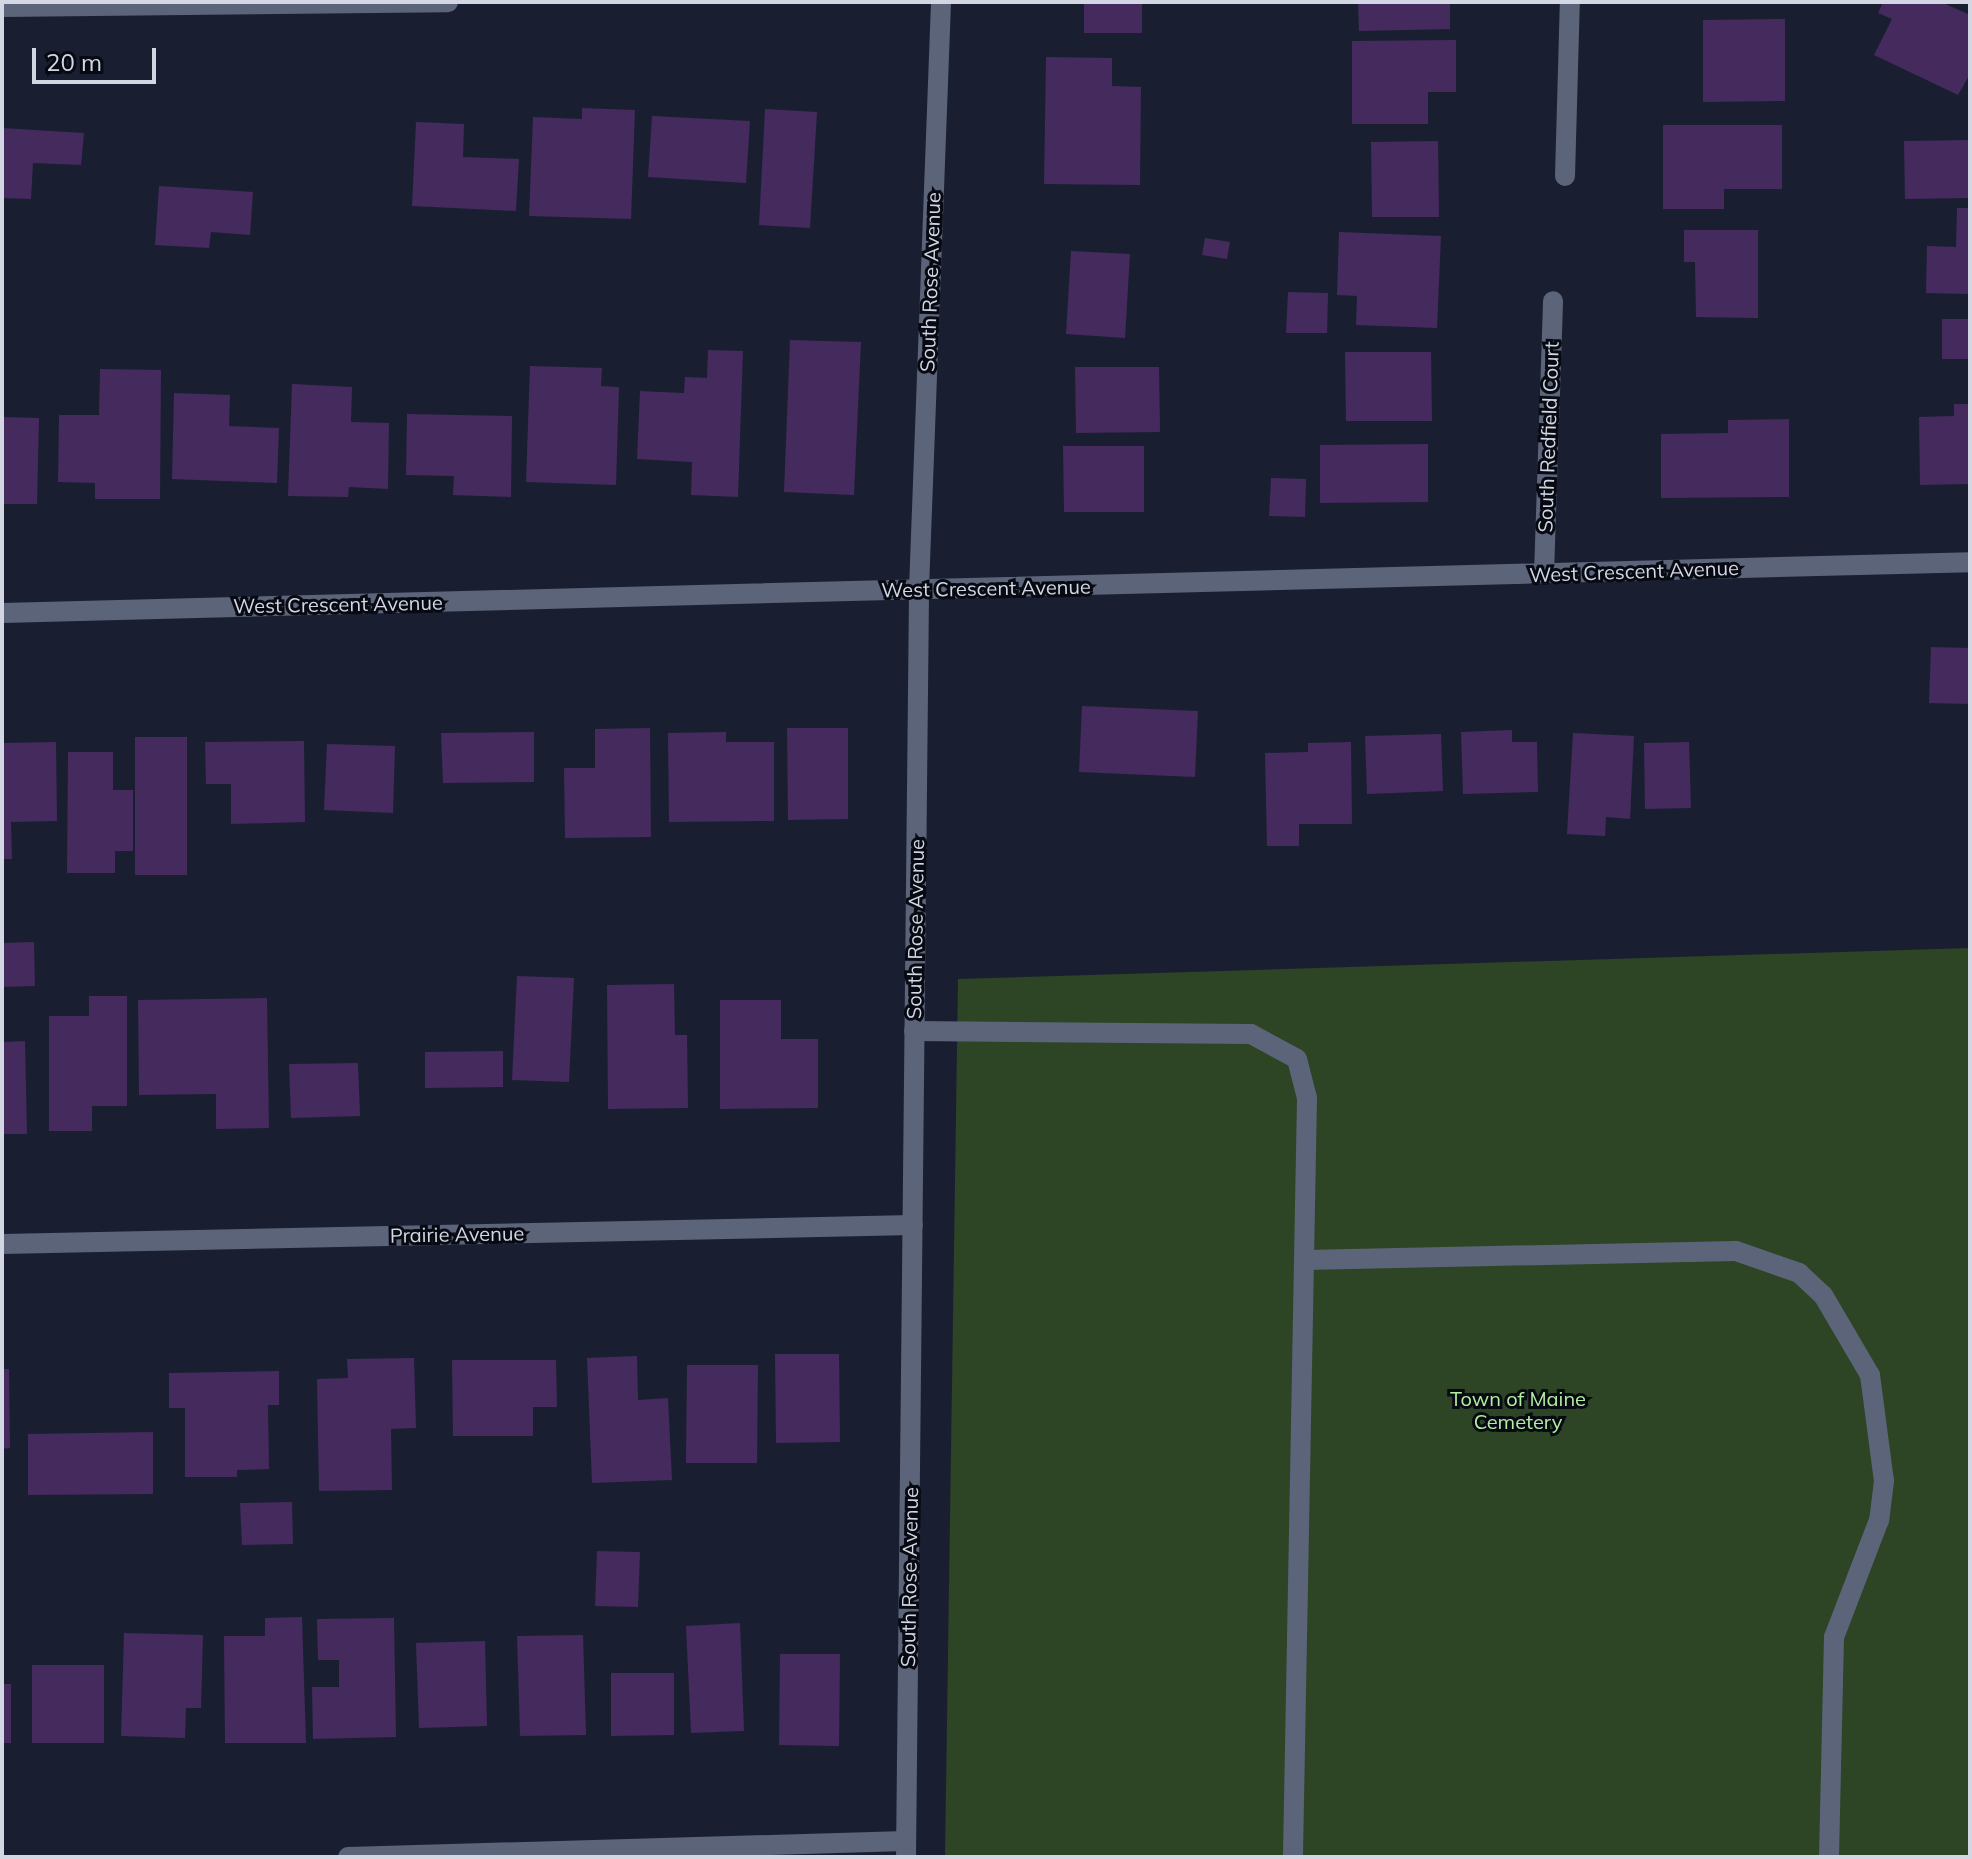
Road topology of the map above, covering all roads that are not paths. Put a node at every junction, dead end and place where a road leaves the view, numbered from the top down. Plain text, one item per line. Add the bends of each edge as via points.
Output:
1 (448, 2) edge
2 (941, 2) edge
3 (1570, 2) edge
4 (2, 7) edge
5 (1565, 176) dead end
6 (1553, 301) dead end
7 (1970, 562) edge
8 (1544, 574) junction
9 (919, 589) junction
10 (2, 613) edge
11 (914, 1031) junction
12 (913, 1225) junction
13 (2, 1244) edge
14 (1304, 1260) junction
15 (906, 1849) edge
16 (348, 1857) edge
17 (1293, 1857) edge
18 (1829, 1857) edge

1 - 4 street
2 - 9 street, South Rose Avenue
3 - 5 street
6 - 8 street, South Redfield Court
7 - 8 street, West Crescent Avenue
8 - 9 street, West Crescent Avenue
9 - 10 street, West Crescent Avenue
9 - 11 street, South Rose Avenue
11 - 12 street, South Rose Avenue
11 - 14 street via 1213,1032 1251,1034 1273,1043 1297,1059 1307,1098
12 - 13 street, Prairie Avenue
12 - 15 street, South Rose Avenue
14 - 17 street
14 - 18 street via 1736,1251 1799,1273 1823,1295 1870,1375 1884,1481 1879,1520 1834,1637
15 - 16 street

